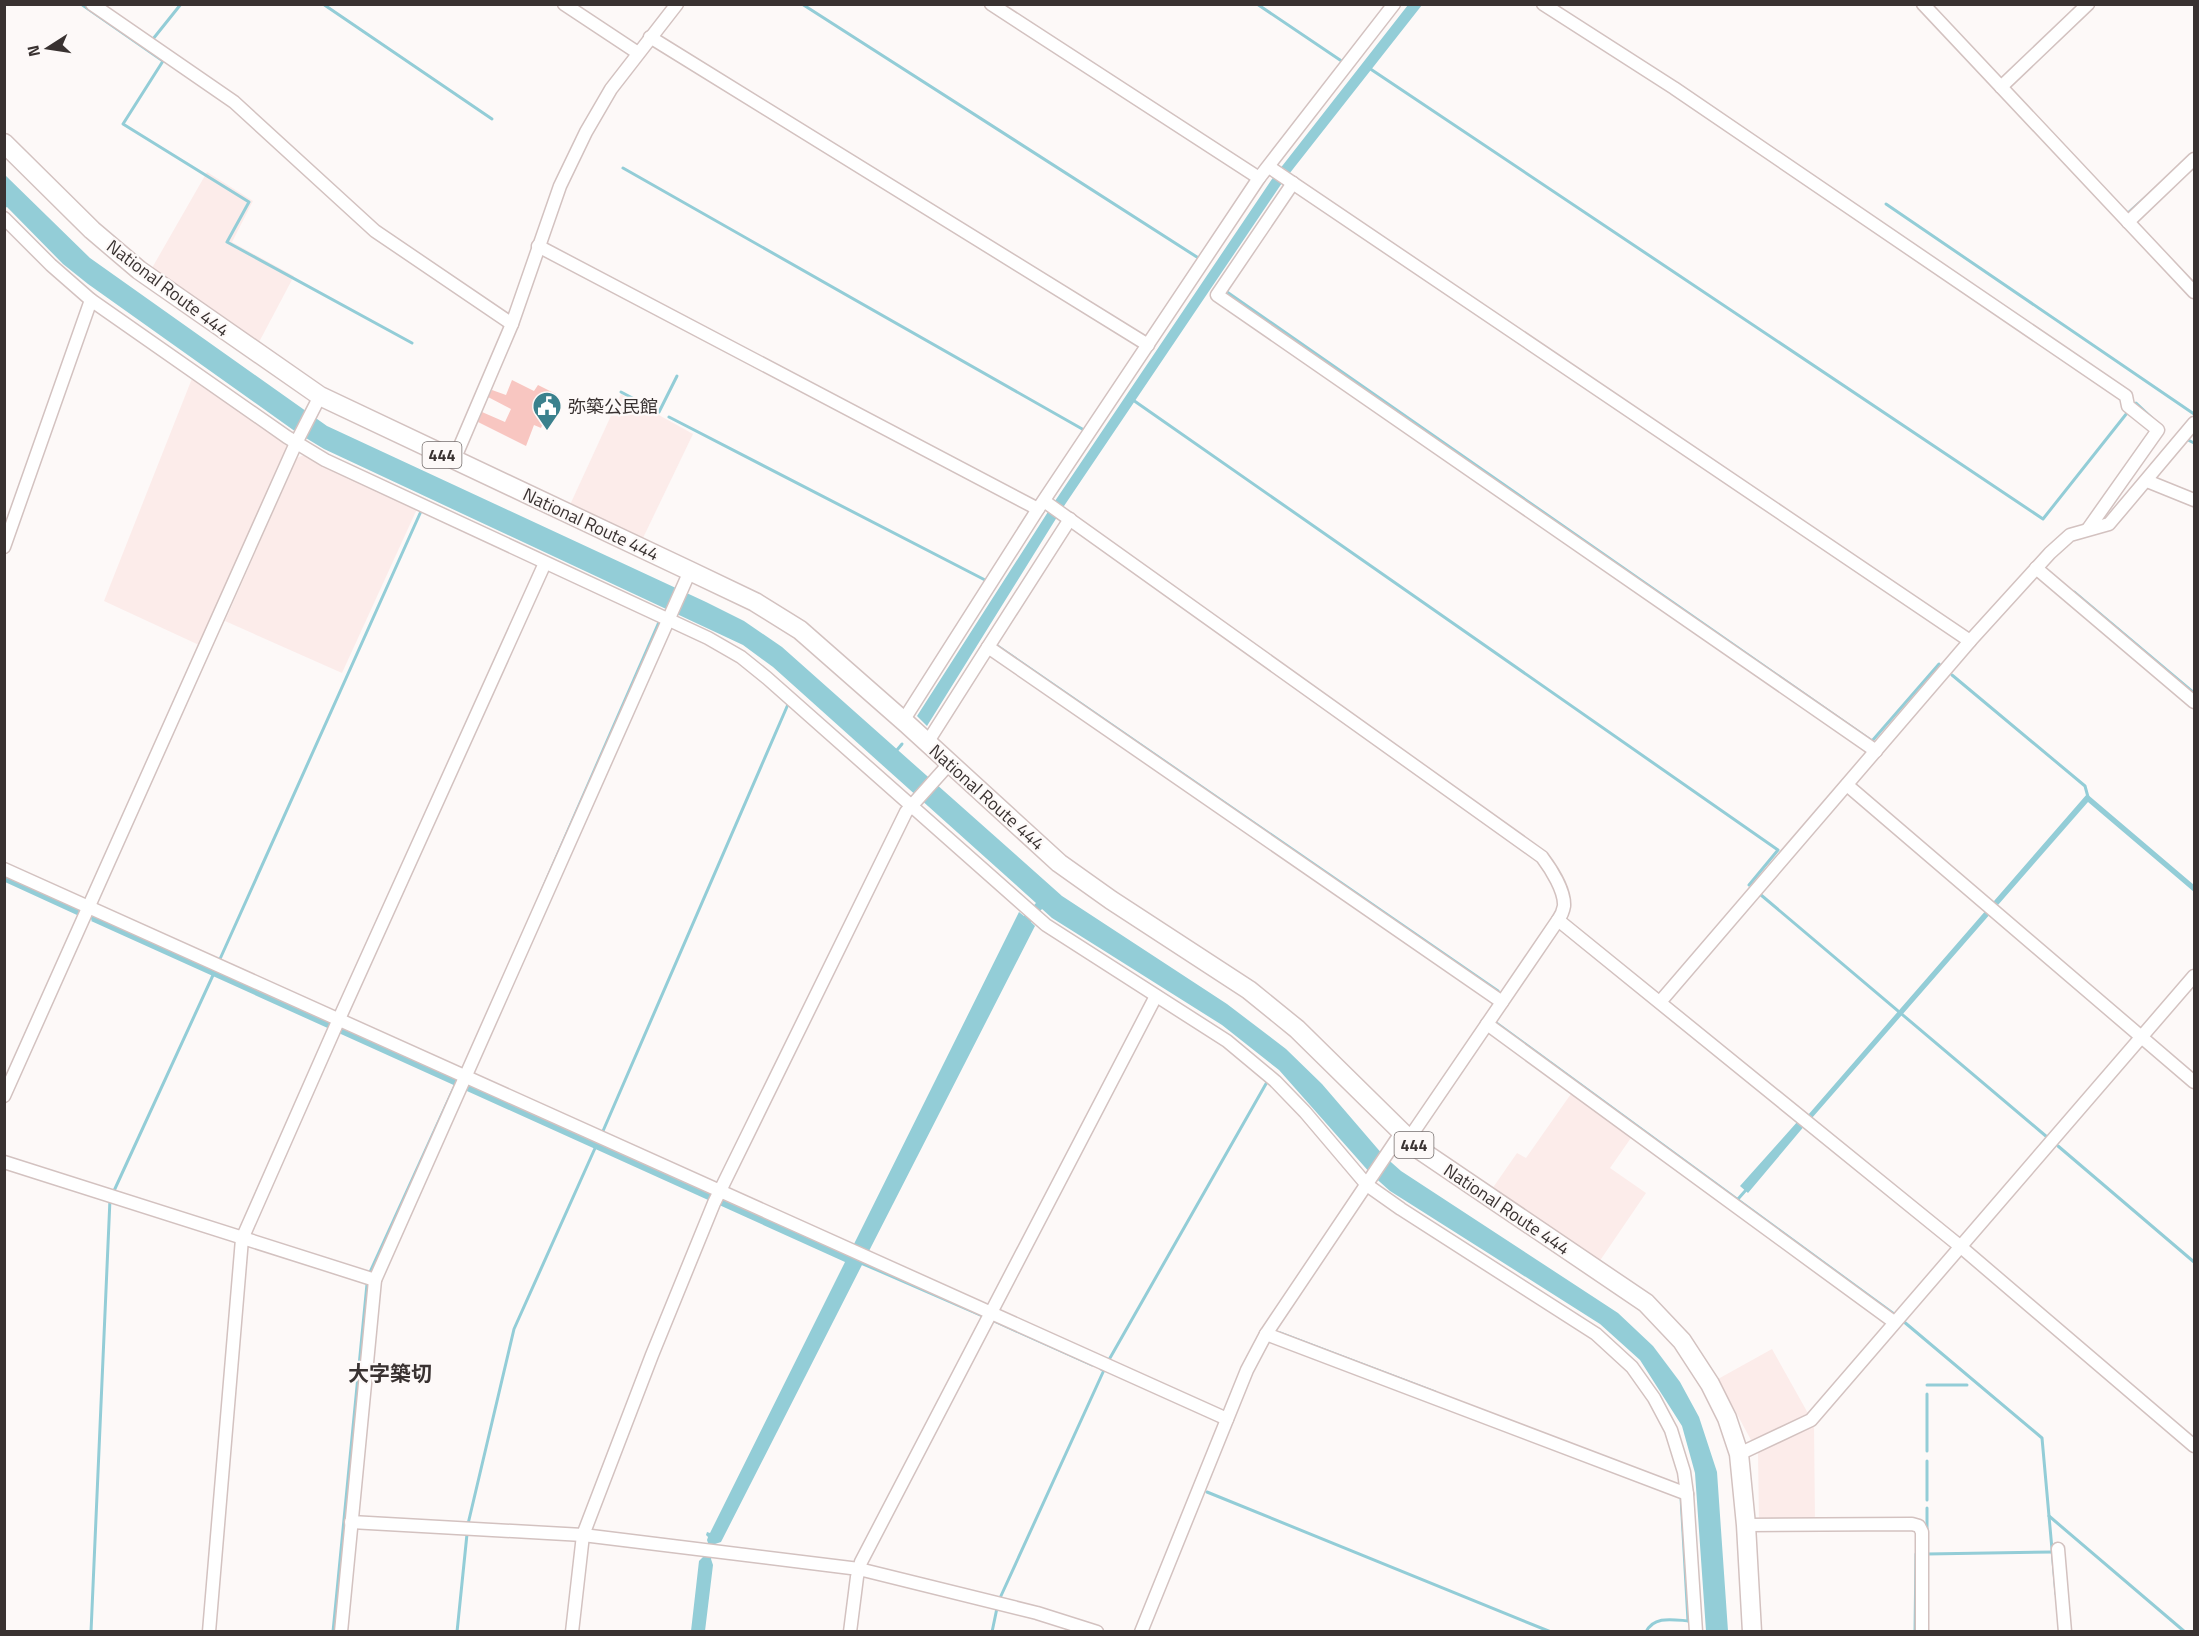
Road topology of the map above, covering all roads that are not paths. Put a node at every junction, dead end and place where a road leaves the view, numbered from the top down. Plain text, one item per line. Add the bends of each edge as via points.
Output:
1 (92, 4) edge
2 (564, 4) edge
3 (677, 4) edge
4 (991, 4) edge
5 (1394, 4) edge
6 (1543, 4) edge
7 (1923, 4) edge
8 (2088, 4) edge
9 (650, 37) junction
10 (638, 53) junction
11 (2001, 87) junction
12 (4, 143) edge
13 (2194, 159) edge
14 (1272, 168) junction
15 (1259, 178) junction
16 (1291, 181) junction
17 (4, 218) edge
18 (2128, 222) junction
19 (538, 246) junction
20 (2194, 292) edge
21 (91, 300) junction
22 (512, 324) junction
23 (1148, 345) junction
24 (316, 403) junction
25 (2194, 423) edge
26 (298, 441) junction
27 (454, 460) junction
28 (2147, 481) junction
29 (2194, 500) edge
30 (1044, 504) junction
31 (1066, 516) junction
32 (2088, 529) junction
33 (4, 547) edge
34 (545, 563) junction
35 (2036, 568) junction
36 (687, 579) junction
37 (669, 617) junction
38 (1970, 641) junction
39 (988, 647) junction
40 (2194, 702) edge
41 (905, 722) junction
42 (925, 741) junction
43 (1876, 751) junction
44 (944, 770) junction
45 (1847, 785) junction
46 (913, 803) junction
47 (4, 868) edge
48 (87, 912) junction
49 (1558, 920) junction
50 (2194, 976) edge
51 (1156, 996) junction
52 (1502, 1002) junction
53 (1660, 1002) junction
54 (1487, 1024) junction
55 (336, 1025) junction
56 (2142, 1037) junction
57 (463, 1082) junction
58 (2194, 1082) edge
59 (4, 1096) edge
60 (1404, 1136) junction
61 (4, 1162) edge
62 (1368, 1184) junction
63 (716, 1196) junction
64 (242, 1239) junction
65 (1961, 1247) junction
66 (375, 1280) junction
67 (991, 1314) junction
68 (1894, 1322) junction
69 (1266, 1334) junction
70 (1227, 1419) junction
71 (2194, 1446) edge
72 (1739, 1454) junction
73 (1687, 1494) junction
74 (351, 1522) junction
75 (1746, 1525) junction
76 (584, 1534) junction
77 (2058, 1549) dead end
78 (859, 1569) junction
79 (1695, 1625) edge
80 (210, 1632) edge
81 (341, 1632) edge
82 (572, 1632) edge
83 (850, 1632) edge
84 (1097, 1632) edge
85 (1141, 1632) edge
86 (1752, 1632) edge
87 (1922, 1632) edge
88 (2065, 1632) edge

1 - 22 street via 234,102 375,231
2 - 10 street
3 - 9 street
4 - 15 street
5 - 14 street
6 - 32 street via 1674,88 2126,396 2128,406 2158,430
7 - 11 street
8 - 11 street
9 - 10 street
9 - 23 street
10 - 19 street via 586,132 560,186
11 - 18 street
12 - 24 highway, National Route 444 / 444 via 92,230 139,270
13 - 18 street
14 - 15 street
14 - 16 street
15 - 23 street
16 - 38 street
16 - 43 street via 1217,295
17 - 21 street
18 - 20 street
19 - 22 street
19 - 30 street
21 - 26 street
21 - 33 street
22 - 27 street
23 - 30 street
24 - 26 street
24 - 27 highway, National Route 444 / 444
25 - 28 street
26 - 34 street via 325,460
26 - 48 street
27 - 36 highway, National Route 444 / 444
28 - 29 street
28 - 32 street via 2109,524
30 - 31 street
30 - 41 street
31 - 39 street
31 - 49 street via 1542,857 1563,897
32 - 35 street via 2070,535
34 - 37 street
34 - 55 street
35 - 38 street
35 - 40 street
36 - 37 street
36 - 41 highway, National Route 444 / 444 via 755,602 800,630
37 - 46 street via 741,657
37 - 57 street
38 - 43 street
39 - 42 street
39 - 52 street
41 - 42 highway, National Route 444 / 444
42 - 44 highway, National Route 444 / 444
43 - 45 street
44 - 46 street
44 - 60 highway, National Route 444 / 444 via 1059,863 1249,990 1297,1029
45 - 53 street
45 - 56 street
46 - 51 street via 1033,913
46 - 63 street
47 - 48 street
48 - 55 street
48 - 59 street
49 - 52 street
49 - 53 street
50 - 56 street
51 - 62 street via 1227,1041 1275,1081
51 - 67 street
52 - 54 street
53 - 65 street
54 - 60 street
54 - 68 street
55 - 57 street
55 - 64 street
56 - 58 street
56 - 65 street
57 - 63 street
57 - 66 street
60 - 62 street
60 - 72 highway, National Route 444 / 444 via 1646,1303 1682,1341 1710,1384
61 - 64 street
62 - 69 street
62 - 73 street via 1596,1334 1632,1367 1671,1430
63 - 67 street via 858,1253
63 - 76 street
64 - 66 street
64 - 80 street
65 - 68 street
65 - 71 street
66 - 74 street
67 - 70 street
67 - 78 street
68 - 72 street via 1810,1420
69 - 70 street
69 - 73 street
70 - 85 street
72 - 75 highway, National Route 444 / 444
73 - 79 street
74 - 76 street
74 - 81 street
75 - 86 highway, National Route 444 / 444
75 - 87 street via 1919,1526
76 - 78 street
76 - 82 street
77 - 88 street
78 - 83 street
78 - 84 street via 1026,1610

